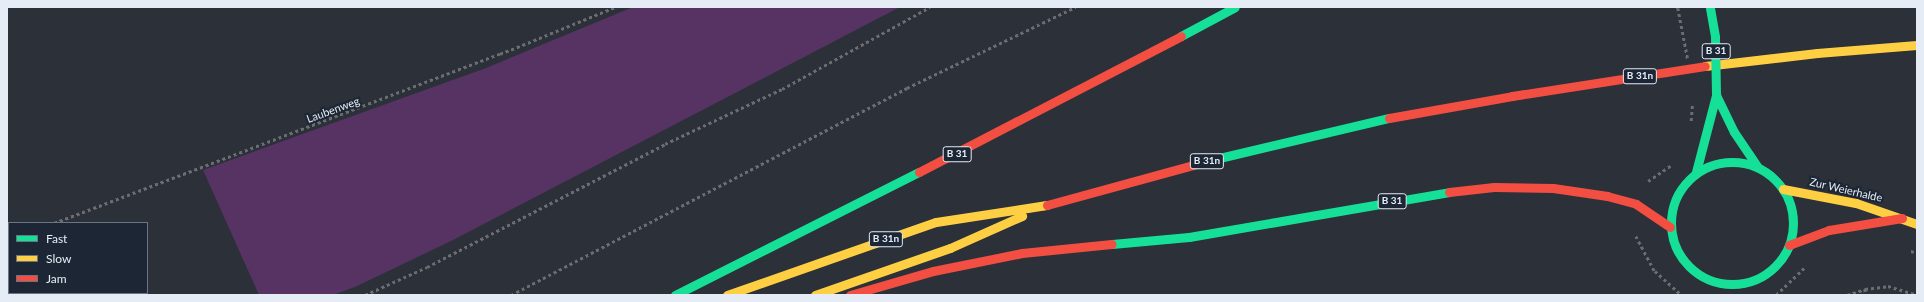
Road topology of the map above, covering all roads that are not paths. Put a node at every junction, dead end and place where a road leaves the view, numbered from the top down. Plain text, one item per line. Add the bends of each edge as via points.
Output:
1 (1235, 7) edge
2 (1710, 7) edge
3 (1917, 45) edge
4 (1716, 95) junction
5 (1756, 166) junction
6 (1696, 172) junction
7 (1783, 189) junction
8 (1050, 204) junction
9 (1903, 218) junction
10 (1917, 224) edge
11 (1670, 227) junction
12 (1789, 245) junction
13 (676, 295) edge
14 (727, 295) edge
15 (815, 295) edge
16 (850, 295) edge

1 - 13 main road, B 31 via 1023,120
2 - 4 main road, B 31, bridge via 1715,37
3 - 8 main road, B 31n via 1817,53 1675,70 1364,123 1244,151
4 - 5 main road, B 31 via 1734,132
4 - 6 main road
5 - 6 main road, B 31 via 1741,161 1726,161
5 - 7 main road, B 31 via 1767,172
6 - 11 main road, B 31 via 1684,183 1676,196 1671,211
7 - 9 main road, Zur Weierhalde via 1856,203
7 - 12 main road, B 31 via 1793,216
8 - 14 main road, B 31n via 936,222
8 - 15 main road, B 31n via 950,248
9 - 10 main road, Zur Weierhalde
9 - 12 main road via 1829,230
11 - 12 main road, B 31 via 1673,242 1689,268 1715,282 1745,283 1759,278 1772,270
11 - 16 main road, B 31 via 1636,204 1607,196 1553,188 1494,187 1441,193 1189,237 1022,253 933,271

